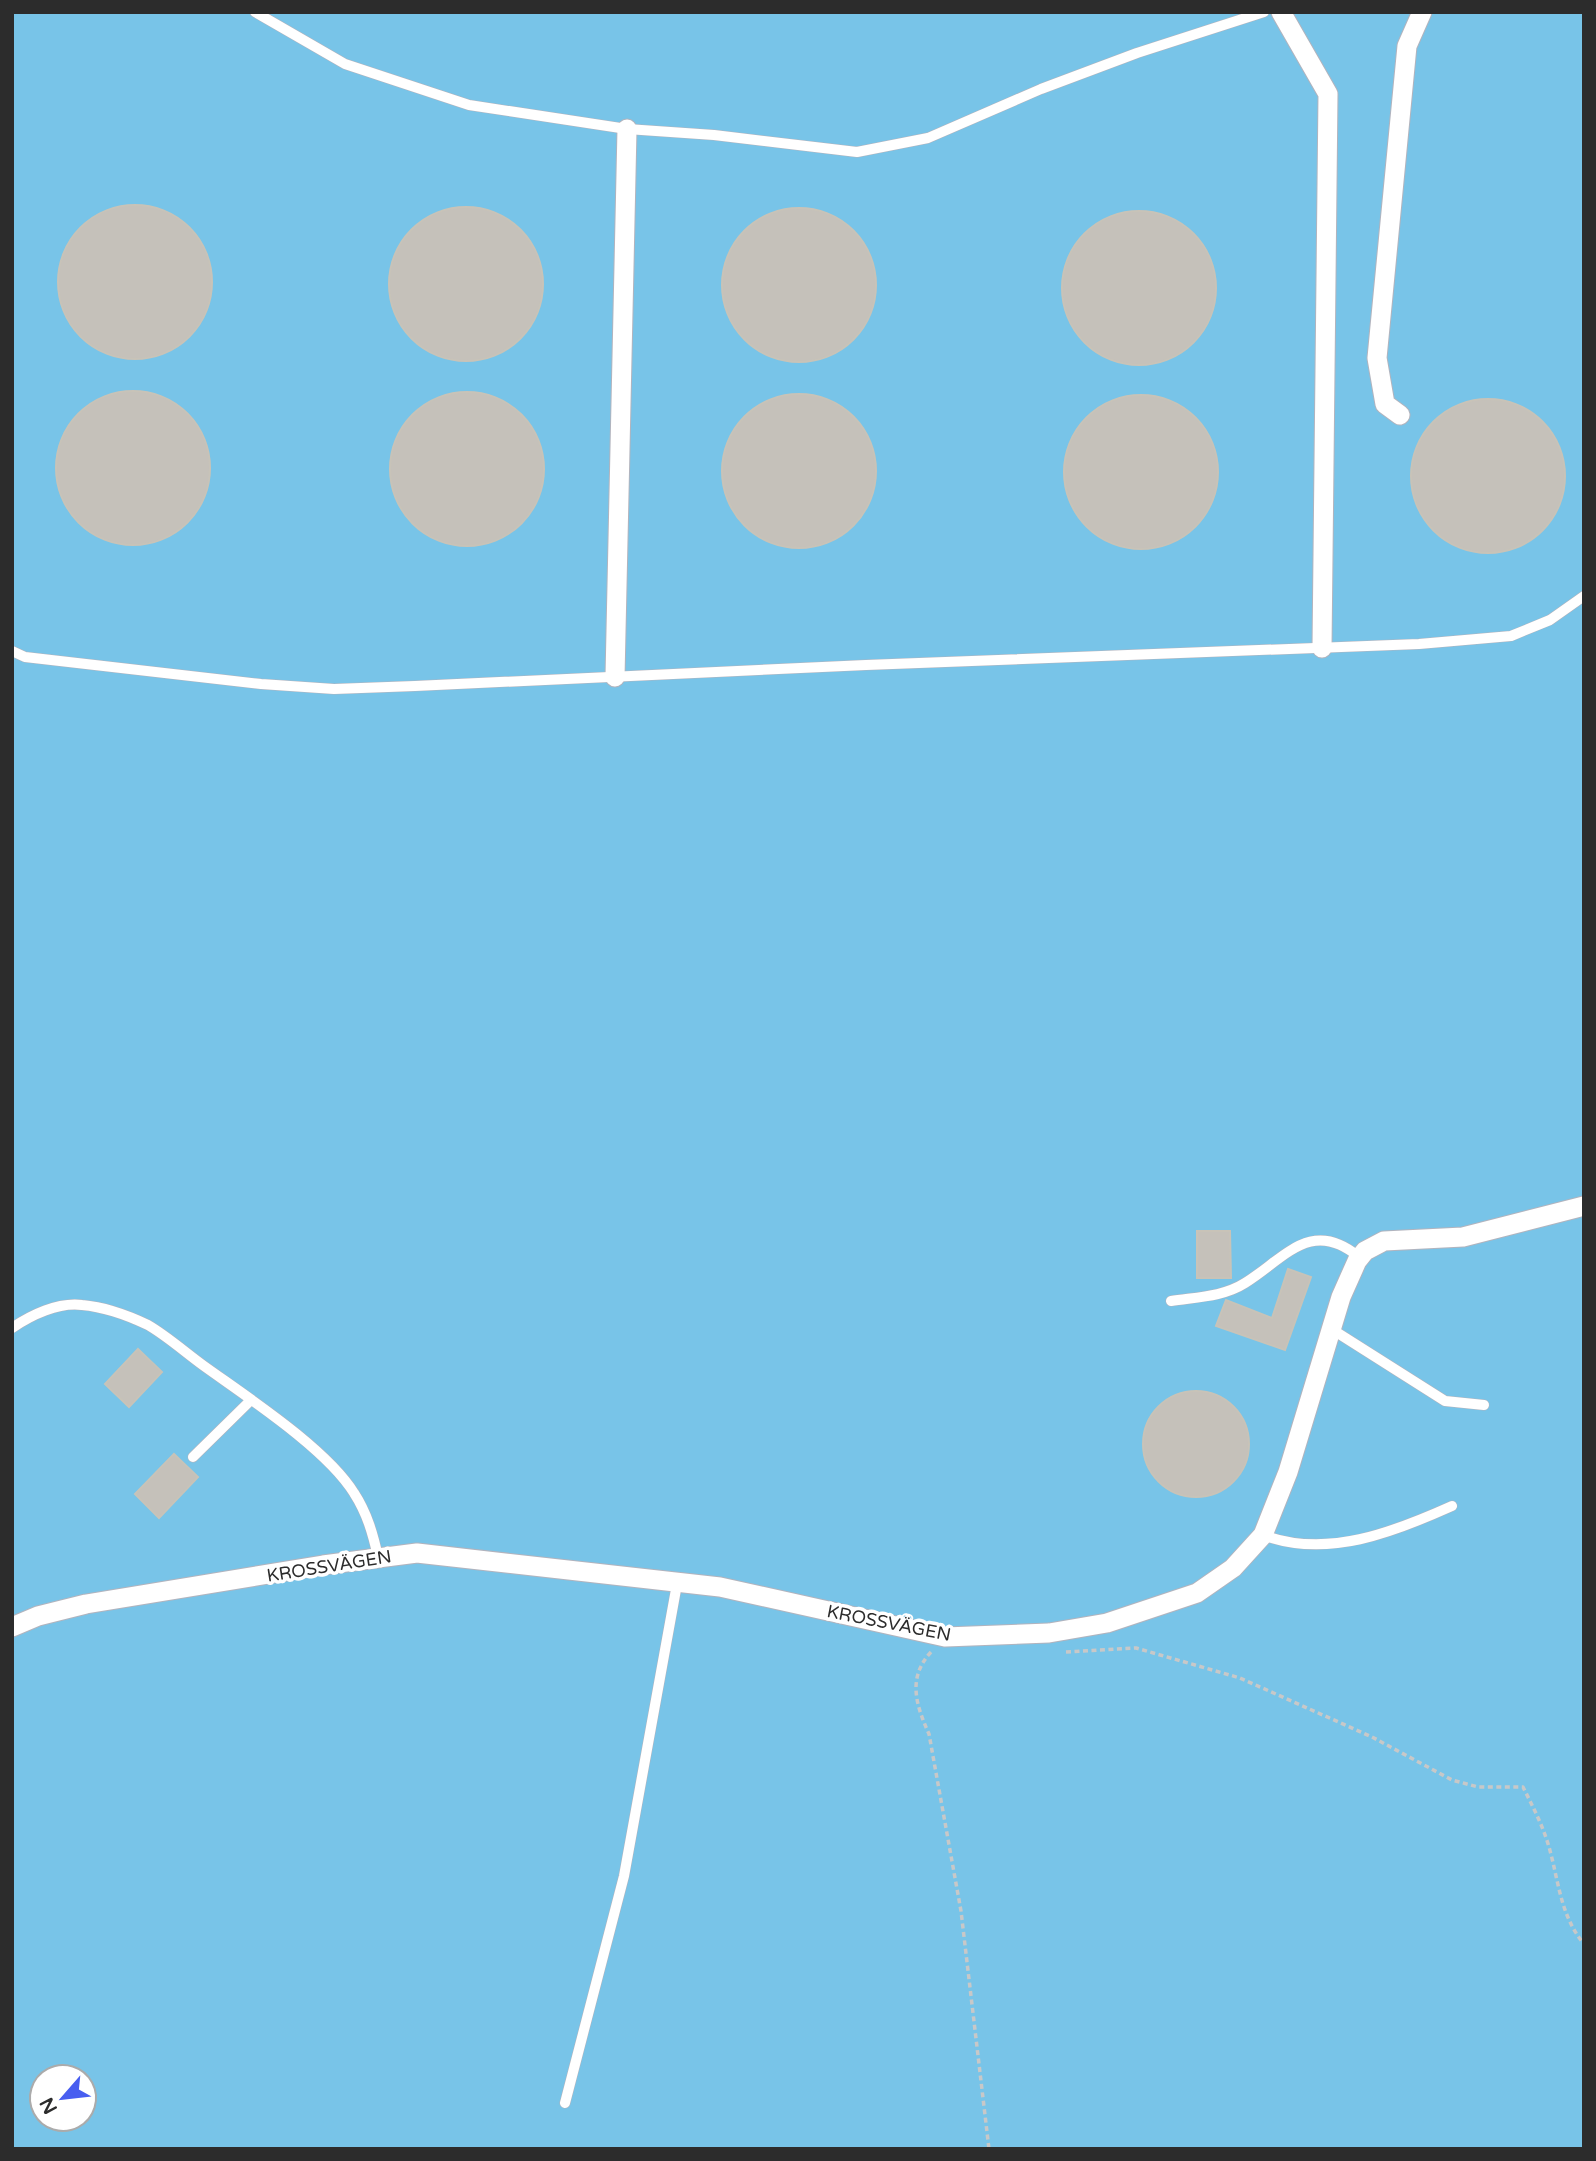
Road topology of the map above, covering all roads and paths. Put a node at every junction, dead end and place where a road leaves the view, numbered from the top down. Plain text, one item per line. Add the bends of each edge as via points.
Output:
1 (255, 12) edge
2 (1264, 12) edge
3 (1281, 12) edge
4 (1422, 12) edge
5 (627, 129) junction
6 (1400, 415) dead end
7 (1584, 596) edge
8 (1322, 648) junction
9 (12, 651) edge
10 (615, 677) junction
11 (1584, 1206) edge
12 (1359, 1257) junction
13 (1171, 1301) dead end
14 (12, 1328) edge
15 (1333, 1330) junction
16 (251, 1400) junction
17 (1485, 1405) dead end
18 (193, 1457) dead end
19 (1452, 1506) dead end
20 (1263, 1535) junction
21 (378, 1557) junction
22 (677, 1584) junction
23 (12, 1627) edge
24 (1049, 1633) junction
25 (946, 1637) junction
26 (1584, 1944) edge
27 (565, 2104) dead end
28 (989, 2149) edge

1 - 5 lane via 345,64 470,105
2 - 5 lane via 1041,89 928,138 857,152
3 - 8 street via 1328,94
4 - 6 street via 1407,46 1377,358 1385,404
5 - 10 street
7 - 8 lane via 1550,620 1511,636
8 - 10 lane
9 - 10 lane via 39,659 334,689
11 - 12 street via 1463,1237 1384,1241
12 - 13 lane via 1340,1244 1309,1242 1284,1252 1245,1283 1219,1294
12 - 15 street, KROSSVÄGEN via 1350,1270
14 - 16 lane via 40,1313 79,1304 113,1310 149,1326
15 - 17 lane via 1445,1401
15 - 20 street, KROSSVÄGEN
16 - 18 lane
16 - 21 lane via 331,1464 354,1491 370,1522
19 - 20 lane via 1371,1539 1330,1544 1279,1541
20 - 24 street, KROSSVÄGEN via 1233,1568 1197,1593 1107,1623
21 - 22 street, KROSSVÄGEN via 418,1553
21 - 23 street, KROSSVÄGEN via 86,1604
22 - 25 street, KROSSVÄGEN via 720,1587
22 - 27 lane via 624,1876
24 - 25 street, KROSSVÄGEN
24 - 26 path via 1063,1652 1136,1648 1240,1678 1373,1737 1452,1780 1478,1787 1523,1787 1548,1844 1562,1906
25 - 28 path via 927,1657 914,1682 929,1734 961,1910

